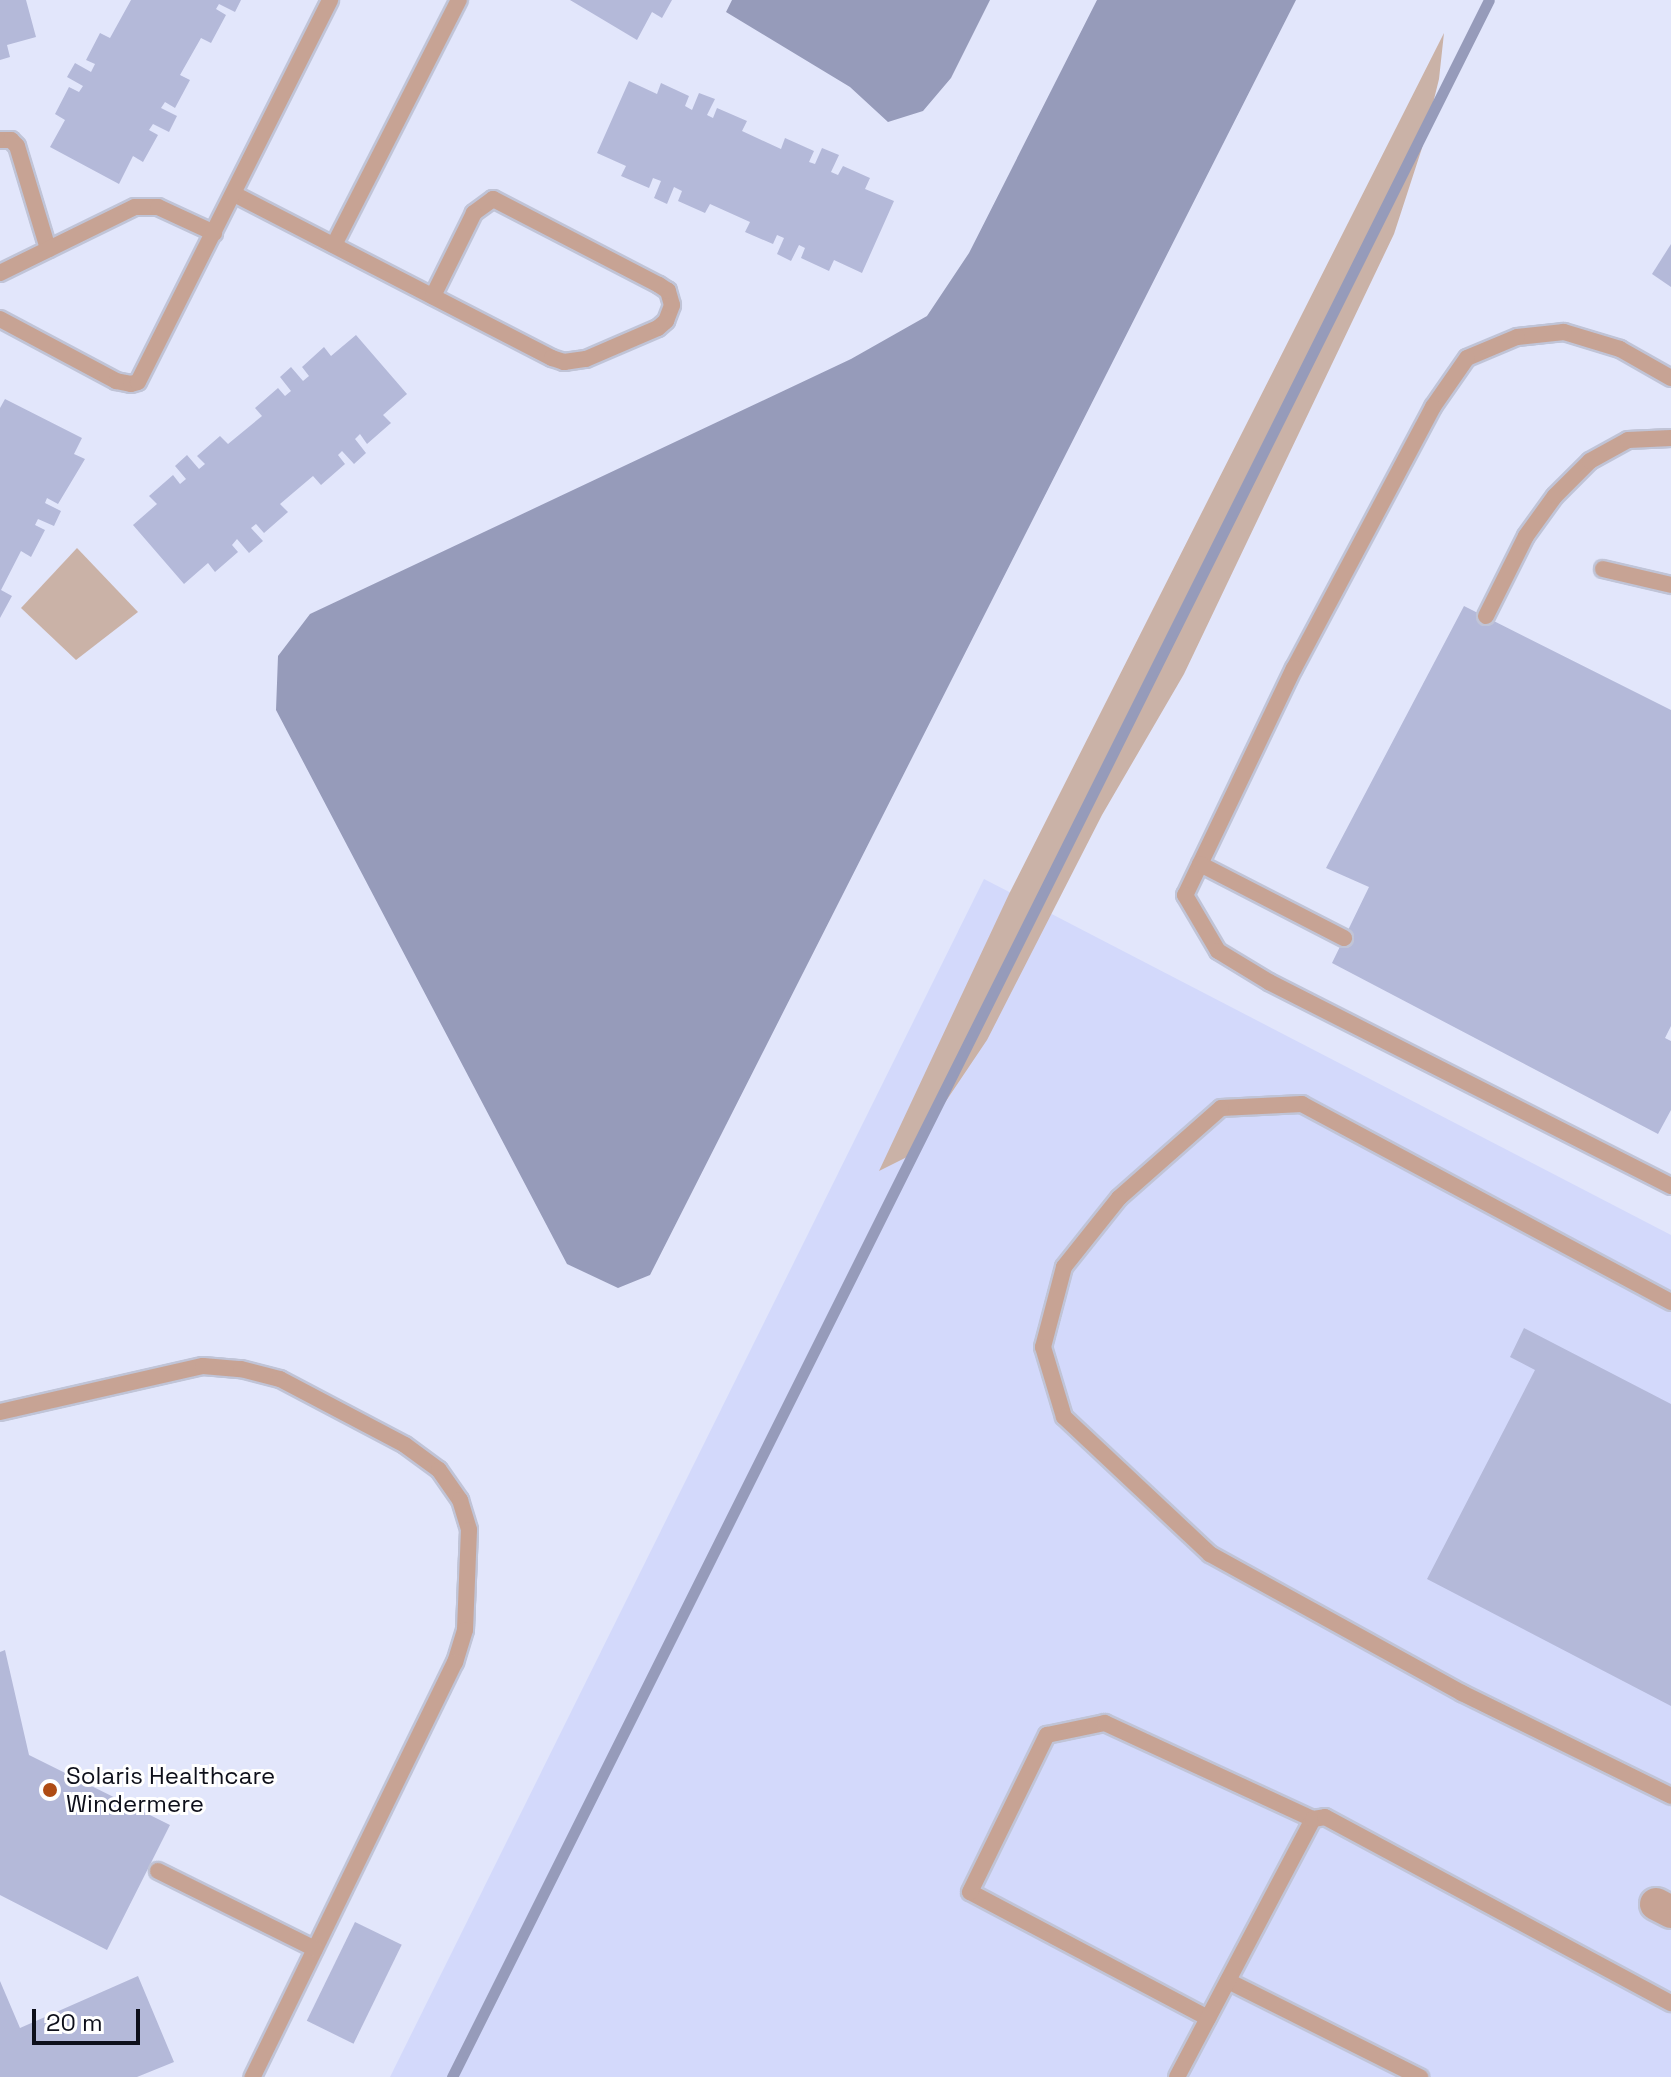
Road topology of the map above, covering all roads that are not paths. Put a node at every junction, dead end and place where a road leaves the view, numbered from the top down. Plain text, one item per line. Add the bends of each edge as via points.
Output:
1 (330, 0) edge
2 (459, 0) edge
3 (0, 140) edge
4 (234, 194) junction
5 (214, 233) junction
6 (334, 245) junction
7 (48, 249) junction
8 (0, 273) edge
9 (433, 296) junction
10 (0, 319) edge
11 (1671, 378) edge
12 (1671, 438) edge
13 (1603, 569) dead end
14 (1671, 585) edge
15 (1486, 616) dead end
16 (1200, 864) junction
17 (1344, 938) dead end
18 (1671, 1186) edge
19 (1671, 1302) edge
20 (0, 1412) edge
21 (1671, 1796) edge
22 (1313, 1819) junction
23 (158, 1871) dead end
24 (315, 1949) junction
25 (1228, 1981) junction
26 (1671, 2003) edge
27 (1208, 2018) junction
28 (253, 2077) edge
29 (1177, 2077) edge
30 (1420, 2077) edge

1 - 4 lane
2 - 6 lane
3 - 7 lane via 17,146
4 - 5 lane
4 - 6 lane
5 - 7 lane via 167,210 142,206
5 - 10 lane via 138,382 116,381
6 - 9 lane
7 - 8 lane
9 - 9 lane via 564,362 586,359 658,328 672,305 668,291 659,285 493,199 474,213
11 - 16 lane via 1620,349 1564,332 1517,337 1467,358 1433,407 1301,654
12 - 15 lane via 1628,440 1590,461 1526,536
13 - 14 lane
16 - 17 lane
16 - 18 lane via 1185,895 1218,951 1282,989
19 - 21 lane via 1302,1104 1221,1108 1119,1198 1064,1267 1043,1347 1064,1417 1210,1554 1462,1693
20 - 24 lane via 203,1366 241,1369 280,1379 405,1445 439,1470 460,1500 469,1530 465,1630 455,1662
22 - 25 lane
22 - 26 lane via 1325,1817
22 - 27 lane via 1105,1723 1047,1735 970,1892
23 - 24 lane
24 - 28 lane
25 - 27 lane
25 - 30 lane
27 - 29 lane

